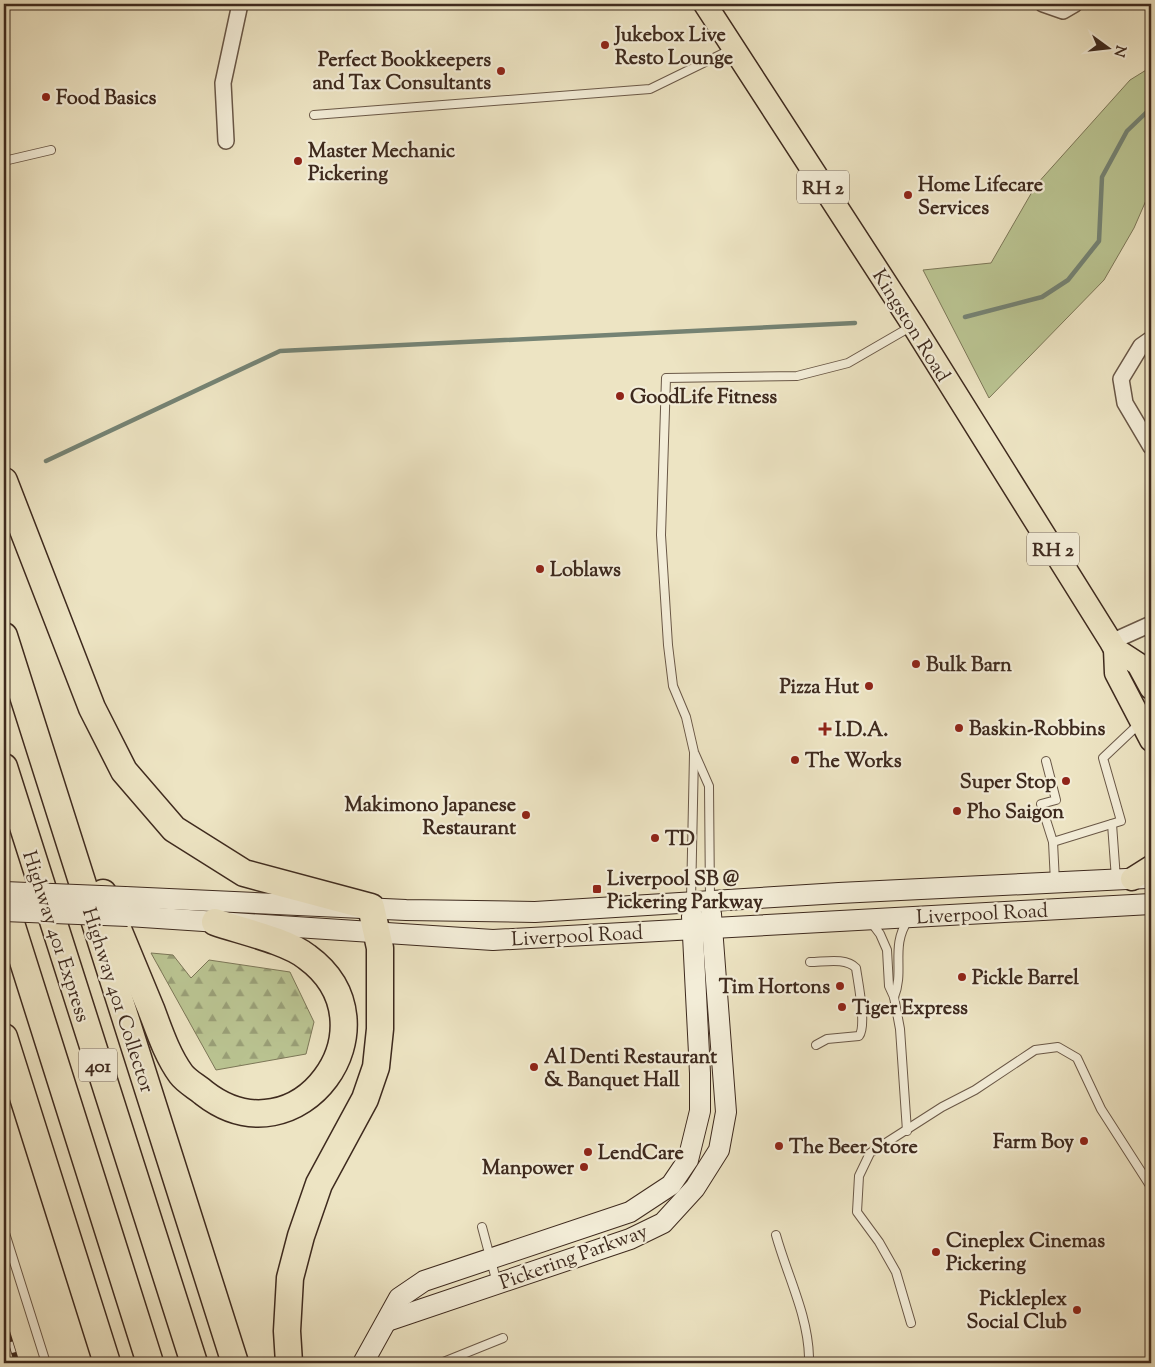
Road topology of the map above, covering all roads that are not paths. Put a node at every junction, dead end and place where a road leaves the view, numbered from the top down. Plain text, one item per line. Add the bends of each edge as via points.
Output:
1 (240, 4) edge
2 (705, 4) edge
3 (1043, 4) edge
4 (1075, 4) edge
5 (734, 48) junction
6 (314, 115) dead end
7 (226, 141) dead end
8 (51, 150) dead end
9 (4, 161) edge
10 (913, 325) junction
11 (1151, 339) edge
12 (1151, 447) edge
13 (4, 481) edge
14 (1151, 624) edge
15 (4, 636) edge
16 (1113, 645) junction
17 (1151, 688) edge
18 (1147, 730) edge
19 (694, 752) junction
20 (1046, 761) dead end
21 (4, 767) edge
22 (1112, 824) junction
23 (67, 836) junction
24 (1052, 842) junction
25 (1151, 867) edge
26 (1133, 879) edge
27 (1055, 882) junction
28 (4, 892) edge
29 (370, 898) junction
30 (4, 901) edge
31 (701, 902) junction
32 (1151, 904) edge
33 (127, 906) junction
34 (4, 911) edge
35 (910, 917) junction
36 (869, 919) junction
37 (216, 922) junction
38 (703, 928) junction
39 (377, 933) junction
40 (810, 962) dead end
41 (894, 997) junction
42 (4, 1037) edge
43 (816, 1045) dead end
44 (907, 1131) junction
45 (1151, 1187) edge
46 (482, 1227) dead end
47 (4, 1230) edge
48 (776, 1235) dead end
49 (491, 1258) junction
50 (497, 1283) junction
51 (387, 1321) junction
52 (911, 1323) dead end
53 (504, 1338) dead end
54 (808, 1356) dead end
55 (46, 1363) edge
56 (107, 1363) edge
57 (150, 1363) edge
58 (194, 1363) edge
59 (235, 1363) edge
60 (289, 1363) edge
61 (363, 1363) edge
62 (441, 1363) edge

1 - 7 street via 223,83
2 - 5 main road, Kingston Road / RH 2
3 - 4 street via 1063,11
5 - 6 lane via 650,90
5 - 10 main road, Kingston Road / RH 2
8 - 9 lane
10 - 16 main road, Kingston Road / RH 2
10 - 19 lane via 848,363 797,376 666,378 660,535 665,607 673,686 686,717
11 - 12 street via 1141,346 1121,379 1125,403
13 - 29 highway via 92,708 124,771 174,829 244,873
14 - 16 street
15 - 23 highway, Highway 401 Collector / 401
16 - 17 main road, Kingston Road / RH 2 via 1138,664
16 - 18 main road, Kingston Road / RH 2 via 1116,673
18 - 22 lane via 1103,758 1121,821
19 - 31 lane
19 - 31 lane via 709,786
20 - 24 lane via 1056,800 1042,804
21 - 58 highway, Highway 401 Express / 401
22 - 24 lane
22 - 26 lane
23 - 37 highway via 103,893 166,1047 181,1075 218,1103 256,1113 288,1108 312,1096 337,1062 344,1025 340,999 323,970 300,951
23 - 59 highway, Highway 401 Collector / 401
24 - 27 lane
25 - 26 main road
26 - 27 main road, Liverpool Road
27 - 31 main road, Liverpool Road
28 - 33 main road, Liverpool Road, bridge
29 - 31 main road, Liverpool Road via 535,912
29 - 33 main road, Liverpool Road
29 - 39 highway
30 - 57 highway, Highway 401 Express / 401
31 - 38 main road, Pickering Parkway
32 - 35 main road, Liverpool Road
33 - 34 main road, Liverpool Road, bridge
33 - 37 main road, Liverpool Road
35 - 36 main road, Liverpool Road
35 - 41 lane via 897,944 899,985
36 - 38 main road, Liverpool Road
36 - 41 lane via 887,950 889,986
37 - 39 main road, Liverpool Road
38 - 39 main road, Liverpool Road via 493,940
38 - 49 main road, Pickering Parkway via 700,1111 688,1160 671,1185 630,1212
38 - 50 main road, Pickering Parkway via 726,1112 719,1150 695,1188 663,1223 630,1239
39 - 60 highway via 380,1011 376,1066 365,1099 319,1184 301,1236 290,1278
40 - 43 lane via 843,961 856,968 862,1019 859,1036 827,1040
41 - 44 lane via 900,1029
42 - 56 highway
44 - 45 lane via 1035,1050 1058,1047 1078,1058 1101,1109
44 - 52 lane via 870,1153 859,1176 857,1212 896,1272
46 - 49 lane
47 - 55 lane
48 - 54 lane via 808,1335
49 - 50 lane
49 - 51 main road, Pickering Parkway via 424,1281 399,1298
50 - 51 main road, Pickering Parkway
51 - 61 main road, Pickering Parkway
53 - 62 lane

